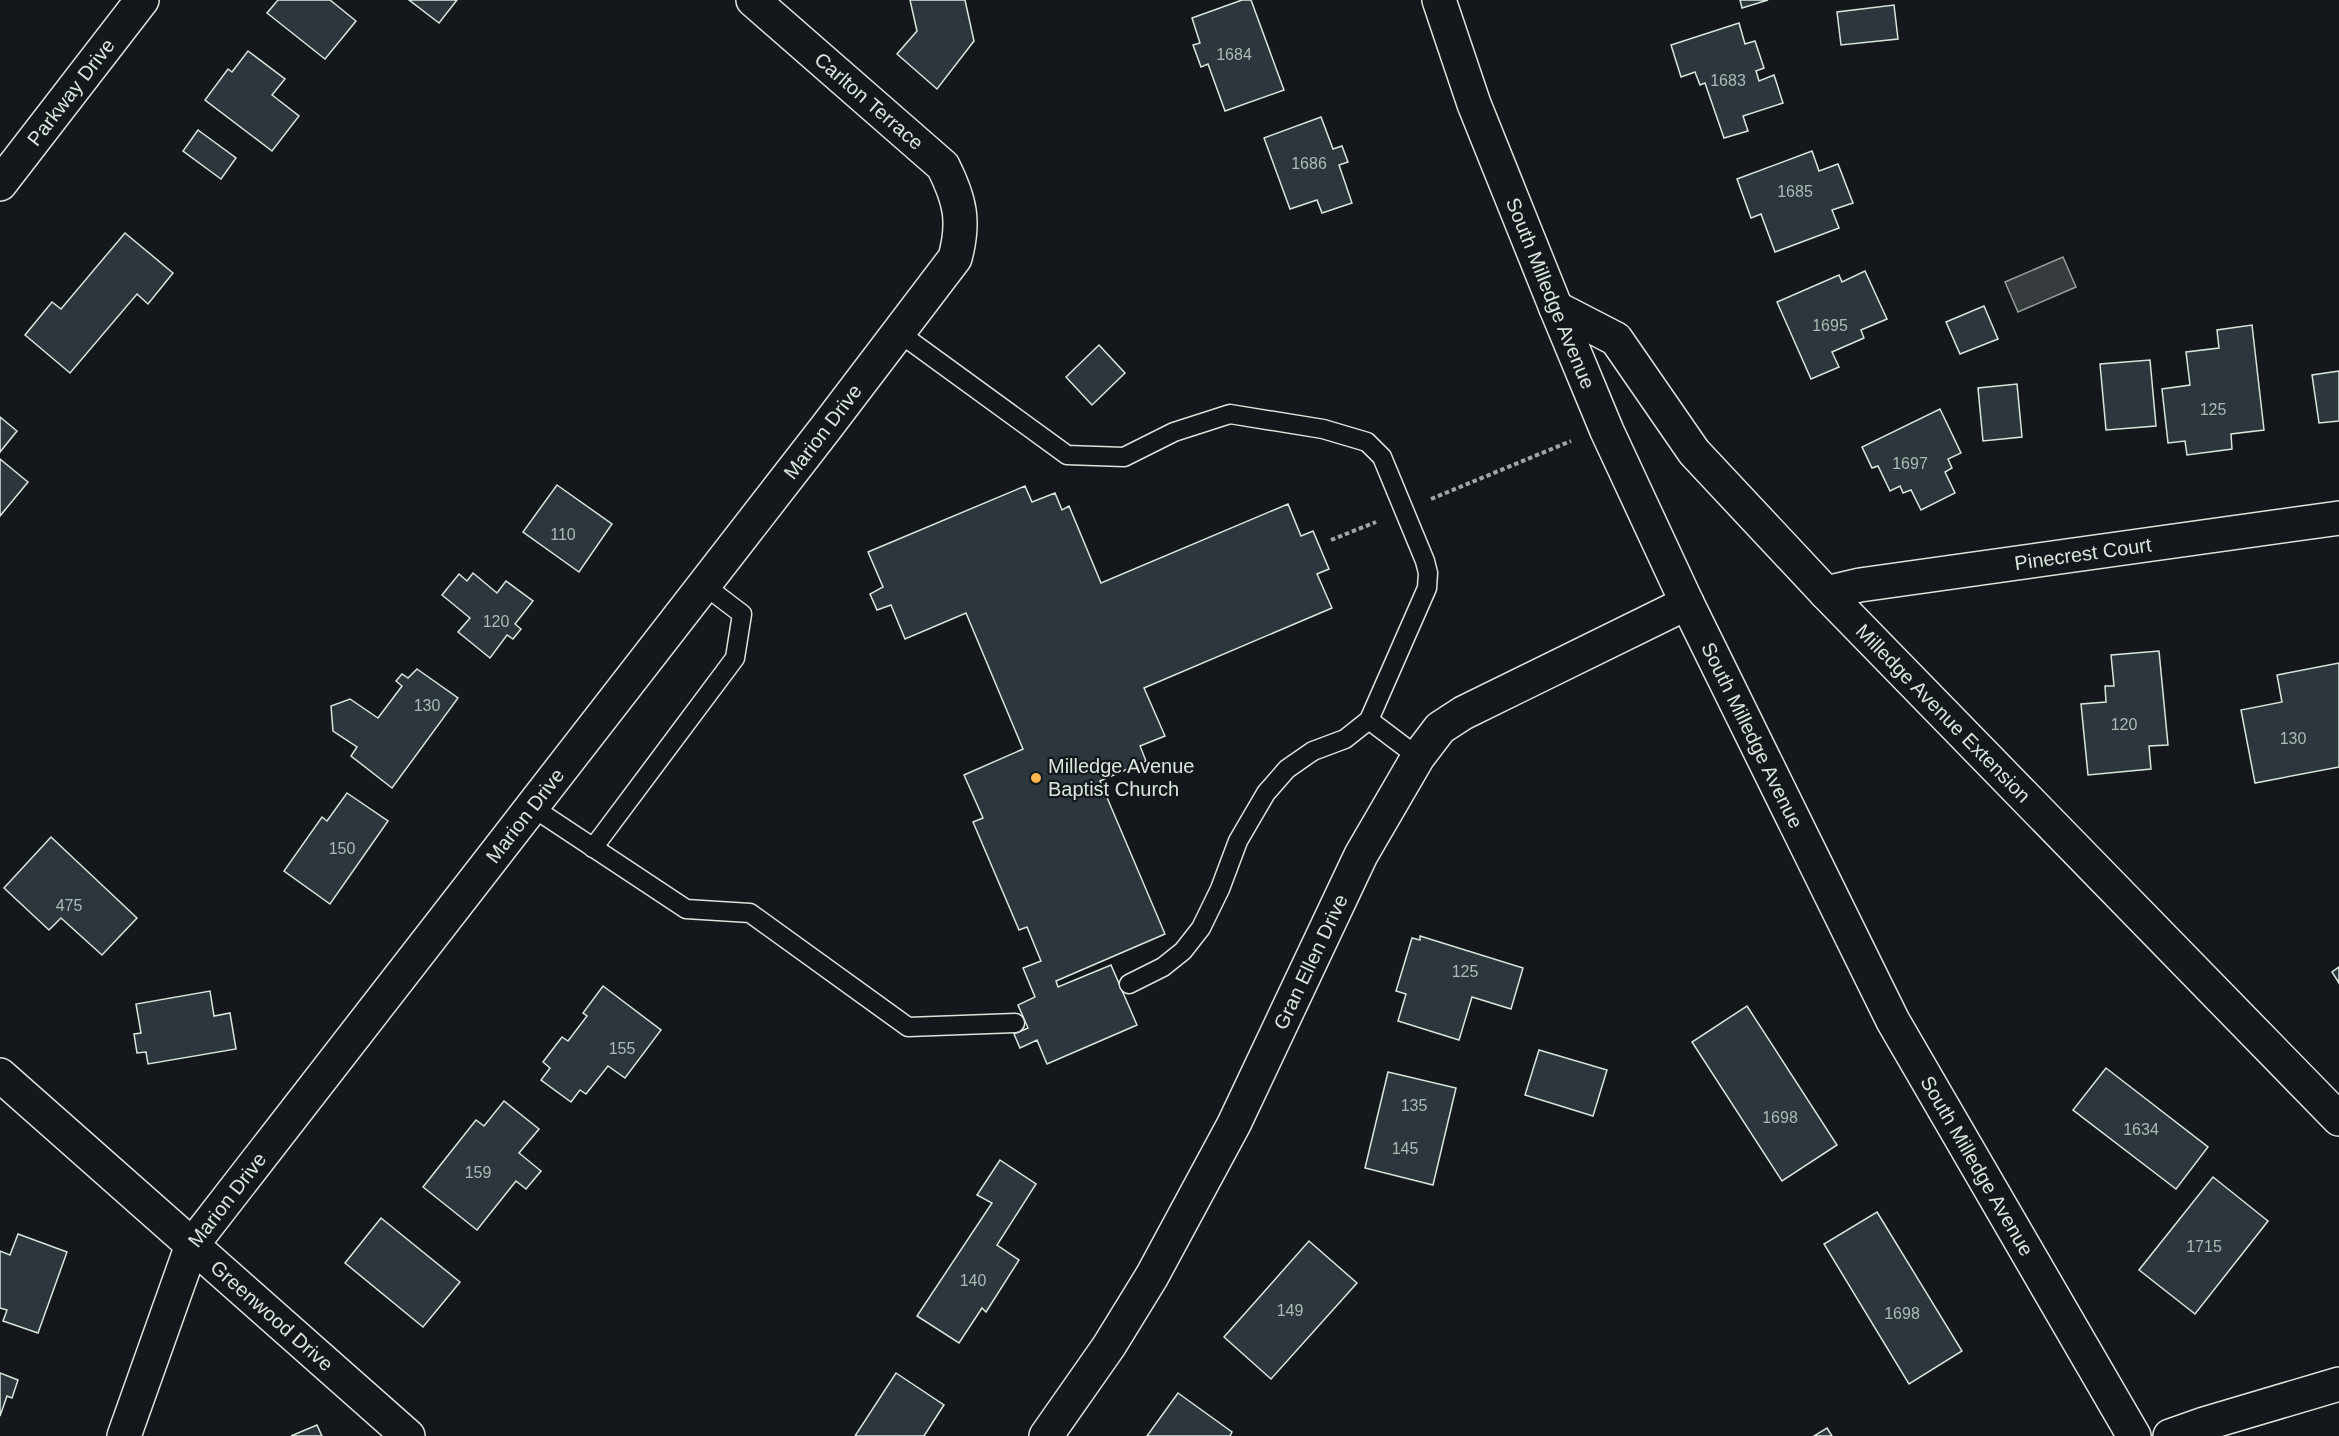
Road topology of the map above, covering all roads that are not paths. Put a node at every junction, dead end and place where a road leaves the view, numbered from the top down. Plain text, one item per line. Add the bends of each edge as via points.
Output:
1 (142, 0) edge
2 (753, 0) edge
3 (1439, 0) edge
4 (0, 184) edge
5 (962, 217) joint
6 (1556, 308) junction
7 (898, 332) junction
8 (2339, 518) edge
9 (704, 585) junction
10 (1826, 593) junction
11 (1687, 603) junction
12 (1368, 720) junction
13 (1418, 757) junction
14 (532, 807) junction
15 (593, 848) junction
16 (1129, 984) dead end
17 (1015, 1023) dead end
18 (0, 1075) edge
19 (2339, 1119) edge
20 (192, 1245) junction
21 (2339, 1384) edge
22 (124, 1436) edge
23 (408, 1436) edge
24 (1046, 1436) edge
25 (2134, 1436) edge
26 (2170, 1436) edge

1 - 4 street, Parkway Drive
2 - 5 street, Carlton Terrace via 943,166 955,189
3 - 6 street, South Milledge Avenue via 1474,104
5 - 7 street, Marion Drive via 955,258
6 - 10 street, Milledge Avenue Extension via 1616,339 1694,452
6 - 11 street, South Milledge Avenue via 1607,431
7 - 9 street, Marion Drive
7 - 12 lane via 1067,455 1124,457 1174,432 1230,414 1323,429 1367,442 1382,457 1428,573 1427,588
8 - 10 street, Pinecrest Court
9 - 14 street, Marion Drive
9 - 15 lane via 742,614 735,657
10 - 19 street, Milledge Avenue Extension
11 - 13 street, Gran Ellen Drive via 1463,713 1440,728
11 - 25 street, South Milledge Avenue via 1893,1022
12 - 13 lane
12 - 16 lane via 1345,739 1313,750 1287,769 1266,793 1238,841 1201,928 1183,951 1163,967
13 - 24 street, Gran Ellen Drive via 1361,855 1234,1125 1157,1266 1109,1346
14 - 15 lane
14 - 20 street, Marion Drive
15 - 17 lane via 686,909 750,913 908,1027
18 - 20 street, Greenwood Drive
20 - 22 street, Marion Drive
20 - 23 street, Greenwood Drive
21 - 26 street

